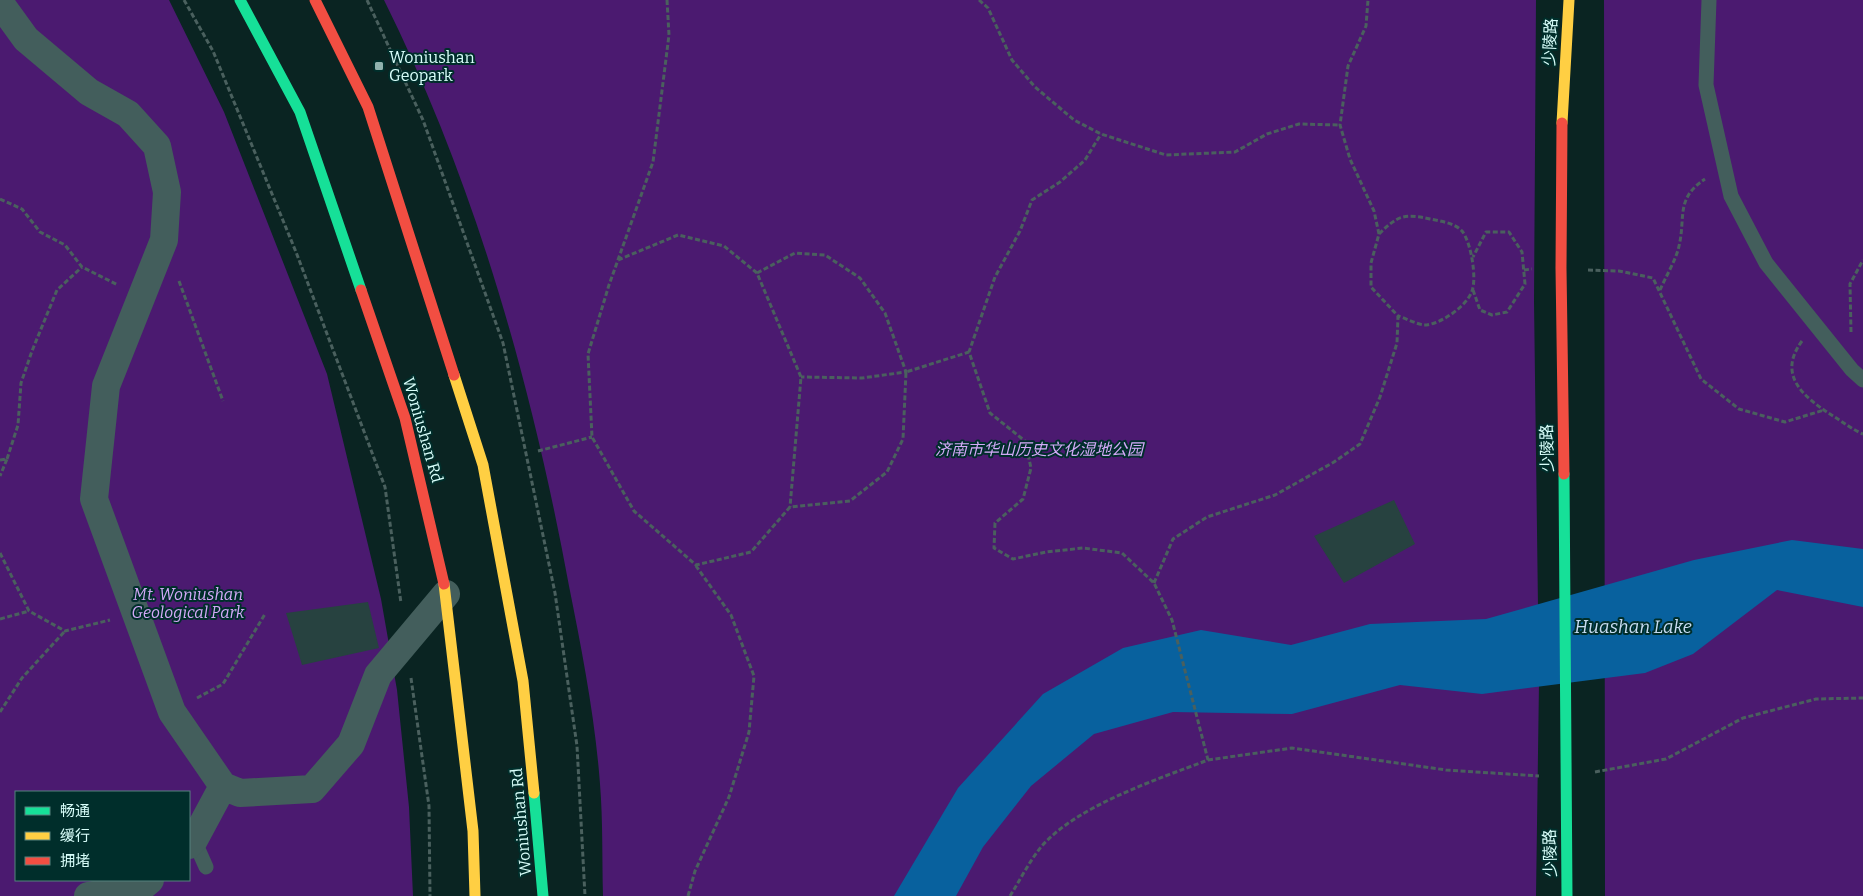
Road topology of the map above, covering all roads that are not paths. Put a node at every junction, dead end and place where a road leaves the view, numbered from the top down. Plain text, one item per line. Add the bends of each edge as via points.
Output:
1 (240, 0) edge
2 (315, 0) edge
3 (1569, 0) edge
4 (1709, 0) edge
5 (0, 3) edge
6 (1858, 375) edge
7 (446, 594) junction
8 (223, 786) junction
9 (192, 842) edge
10 (206, 867) dead end
11 (149, 881) edge
12 (88, 896) edge
13 (475, 896) edge
14 (543, 896) edge
15 (1567, 896) edge

1 - 7 main road, Woniushan Rd via 300,112 406,418
2 - 14 main road, Woniushan Rd via 368,107 483,465 523,681
3 - 15 main road, 少陵路 via 1562,119 1561,268
4 - 6 lane via 1706,85 1731,196 1766,263
5 - 8 street via 26,39 89,92 128,114 157,146 167,192 164,240 106,386 94,499 172,712
7 - 8 street via 378,675 352,744 312,789 240,793
7 - 13 main road, Woniushan Rd via 473,832
8 - 9 street
9 - 10 lane
11 - 12 street via 143,886

